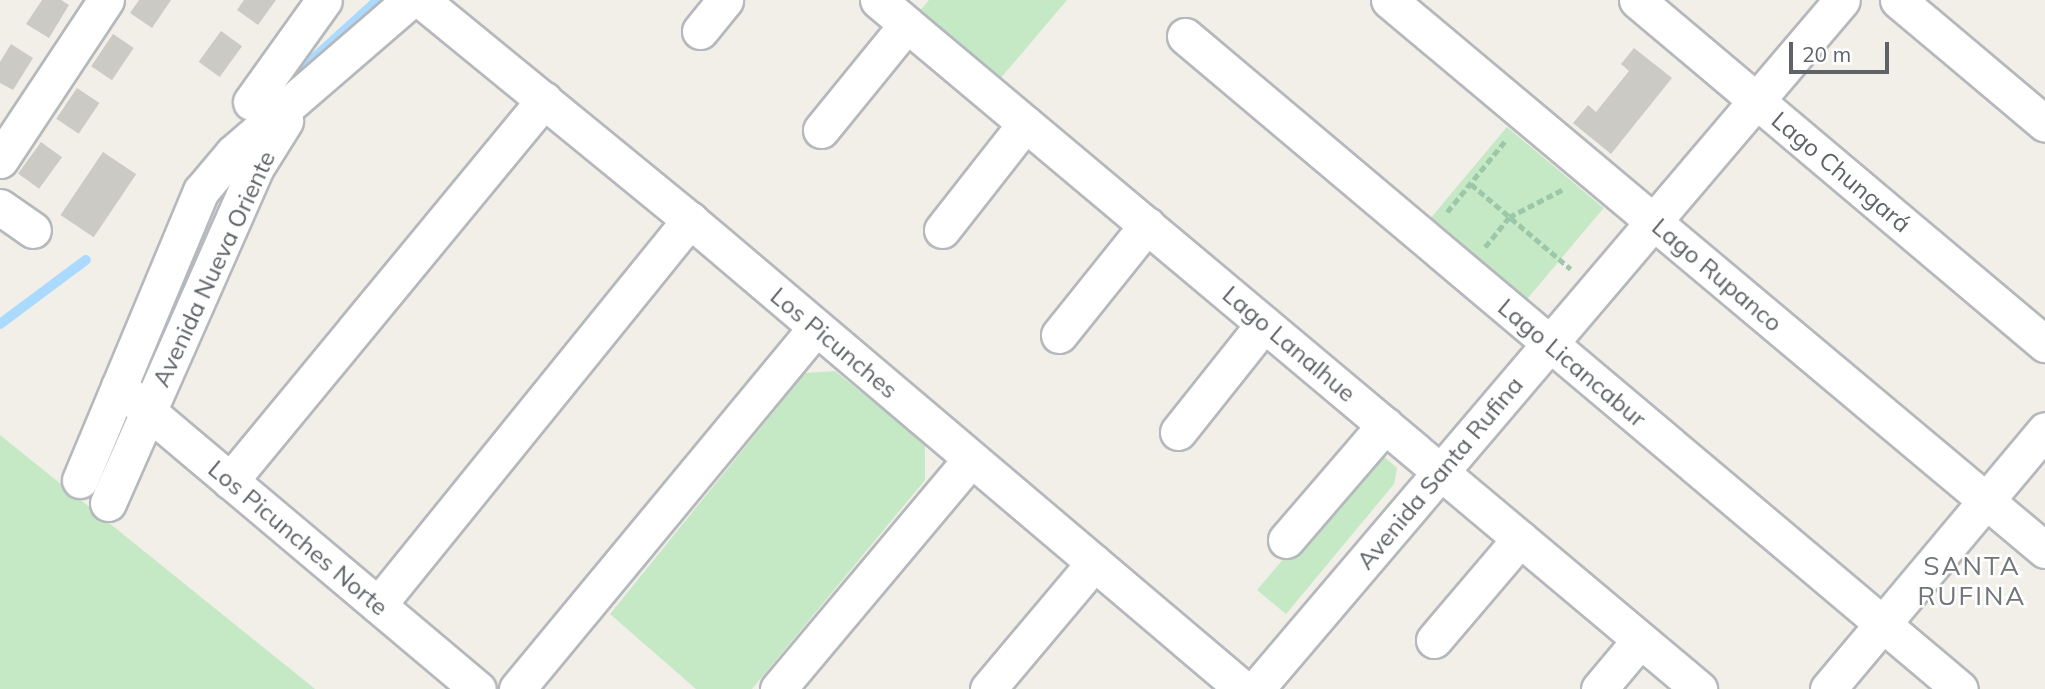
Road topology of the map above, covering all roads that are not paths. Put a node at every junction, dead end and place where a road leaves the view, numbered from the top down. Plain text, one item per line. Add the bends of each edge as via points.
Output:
1 (106, 0) edge
2 (324, 0) edge
3 (410, 0) edge
4 (421, 0) edge
5 (725, 0) edge
6 (878, 0) edge
7 (1389, 0) edge
8 (1637, 0) edge
9 (1842, 0) edge
10 (1898, 0) edge
11 (907, 24) junction
12 (700, 32) dead end
13 (1185, 36) dead end
14 (312, 85) junction
15 (544, 100) junction
16 (1756, 101) junction
17 (251, 102) dead end
18 (1025, 124) junction
19 (2045, 124) edge
20 (821, 130) dead end
21 (0, 160) edge
22 (0, 207) edge
23 (690, 220) junction
24 (1653, 222) junction
25 (1147, 225) junction
26 (33, 230) dead end
27 (942, 230) dead end
28 (1265, 324) junction
29 (816, 328) junction
30 (1059, 335) dead end
31 (1550, 344) junction
32 (2045, 344) edge
33 (118, 387) junction
34 (148, 412) junction
35 (1385, 425) junction
36 (2045, 430) edge
37 (1178, 432) dead end
38 (971, 459) junction
39 (1441, 472) junction
40 (80, 480) dead end
41 (230, 481) junction
42 (1985, 501) junction
43 (108, 503) dead end
44 (1520, 539) junction
45 (1286, 540) dead end
46 (2045, 550) edge
47 (1094, 563) junction
48 (378, 605) junction
49 (1882, 624) junction
50 (1434, 640) dead end
51 (1640, 640) junction
52 (478, 689) edge
53 (517, 689) edge
54 (778, 689) edge
55 (988, 689) edge
56 (1243, 689) edge
57 (1256, 689) edge
58 (1600, 689) edge
59 (1699, 689) edge
60 (1828, 689) edge
61 (1961, 689) edge

1 - 21 street
2 - 17 street
3 - 14 street
4 - 15 street, Los Picunches
5 - 12 street
6 - 11 street, Lago Lanalhue
7 - 24 street, Lago Rupanco
8 - 16 street, Lago Chungará
9 - 16 street, Avenida Santa Rufina
10 - 19 street
11 - 18 street, Lago Lanalhue
11 - 20 street
13 - 31 street, Lago Licancabur
14 - 33 street, Avenida Nueva Oriente via 233,153 201,191
14 - 34 street, Avenida Nueva Oriente via 255,169
15 - 23 street, Los Picunches
15 - 41 street
16 - 24 street, Avenida Santa Rufina
16 - 32 street, Lago Chungará
18 - 25 street, Lago Lanalhue
18 - 27 street
22 - 26 street
23 - 29 street, Los Picunches
23 - 48 street
24 - 31 street, Avenida Santa Rufina
24 - 42 street, Lago Rupanco
25 - 28 street, Lago Lanalhue
25 - 30 street
28 - 35 street, Lago Lanalhue
28 - 37 street
29 - 38 street, Los Picunches
29 - 53 street
31 - 39 street, Avenida Santa Rufina
31 - 49 street, Lago Licancabur
33 - 34 street, Los Picunches Norte
33 - 40 street, Avenida Nueva Oriente
34 - 41 street, Los Picunches Norte
34 - 43 street, Avenida Nueva Oriente
35 - 39 street, Lago Lanalhue
35 - 45 street
36 - 42 street
38 - 47 street, Los Picunches
38 - 54 street
39 - 44 street, Lago Lanalhue
39 - 57 street, Avenida Santa Rufina
41 - 48 street, Los Picunches Norte
42 - 46 street, Lago Rupanco
42 - 49 street
44 - 50 street
44 - 51 street, Lago Lanalhue
47 - 55 street
47 - 56 street, Los Picunches
48 - 52 street, Los Picunches Norte
49 - 60 street
49 - 61 street, Lago Licancabur
51 - 58 street
51 - 59 street, Lago Lanalhue

